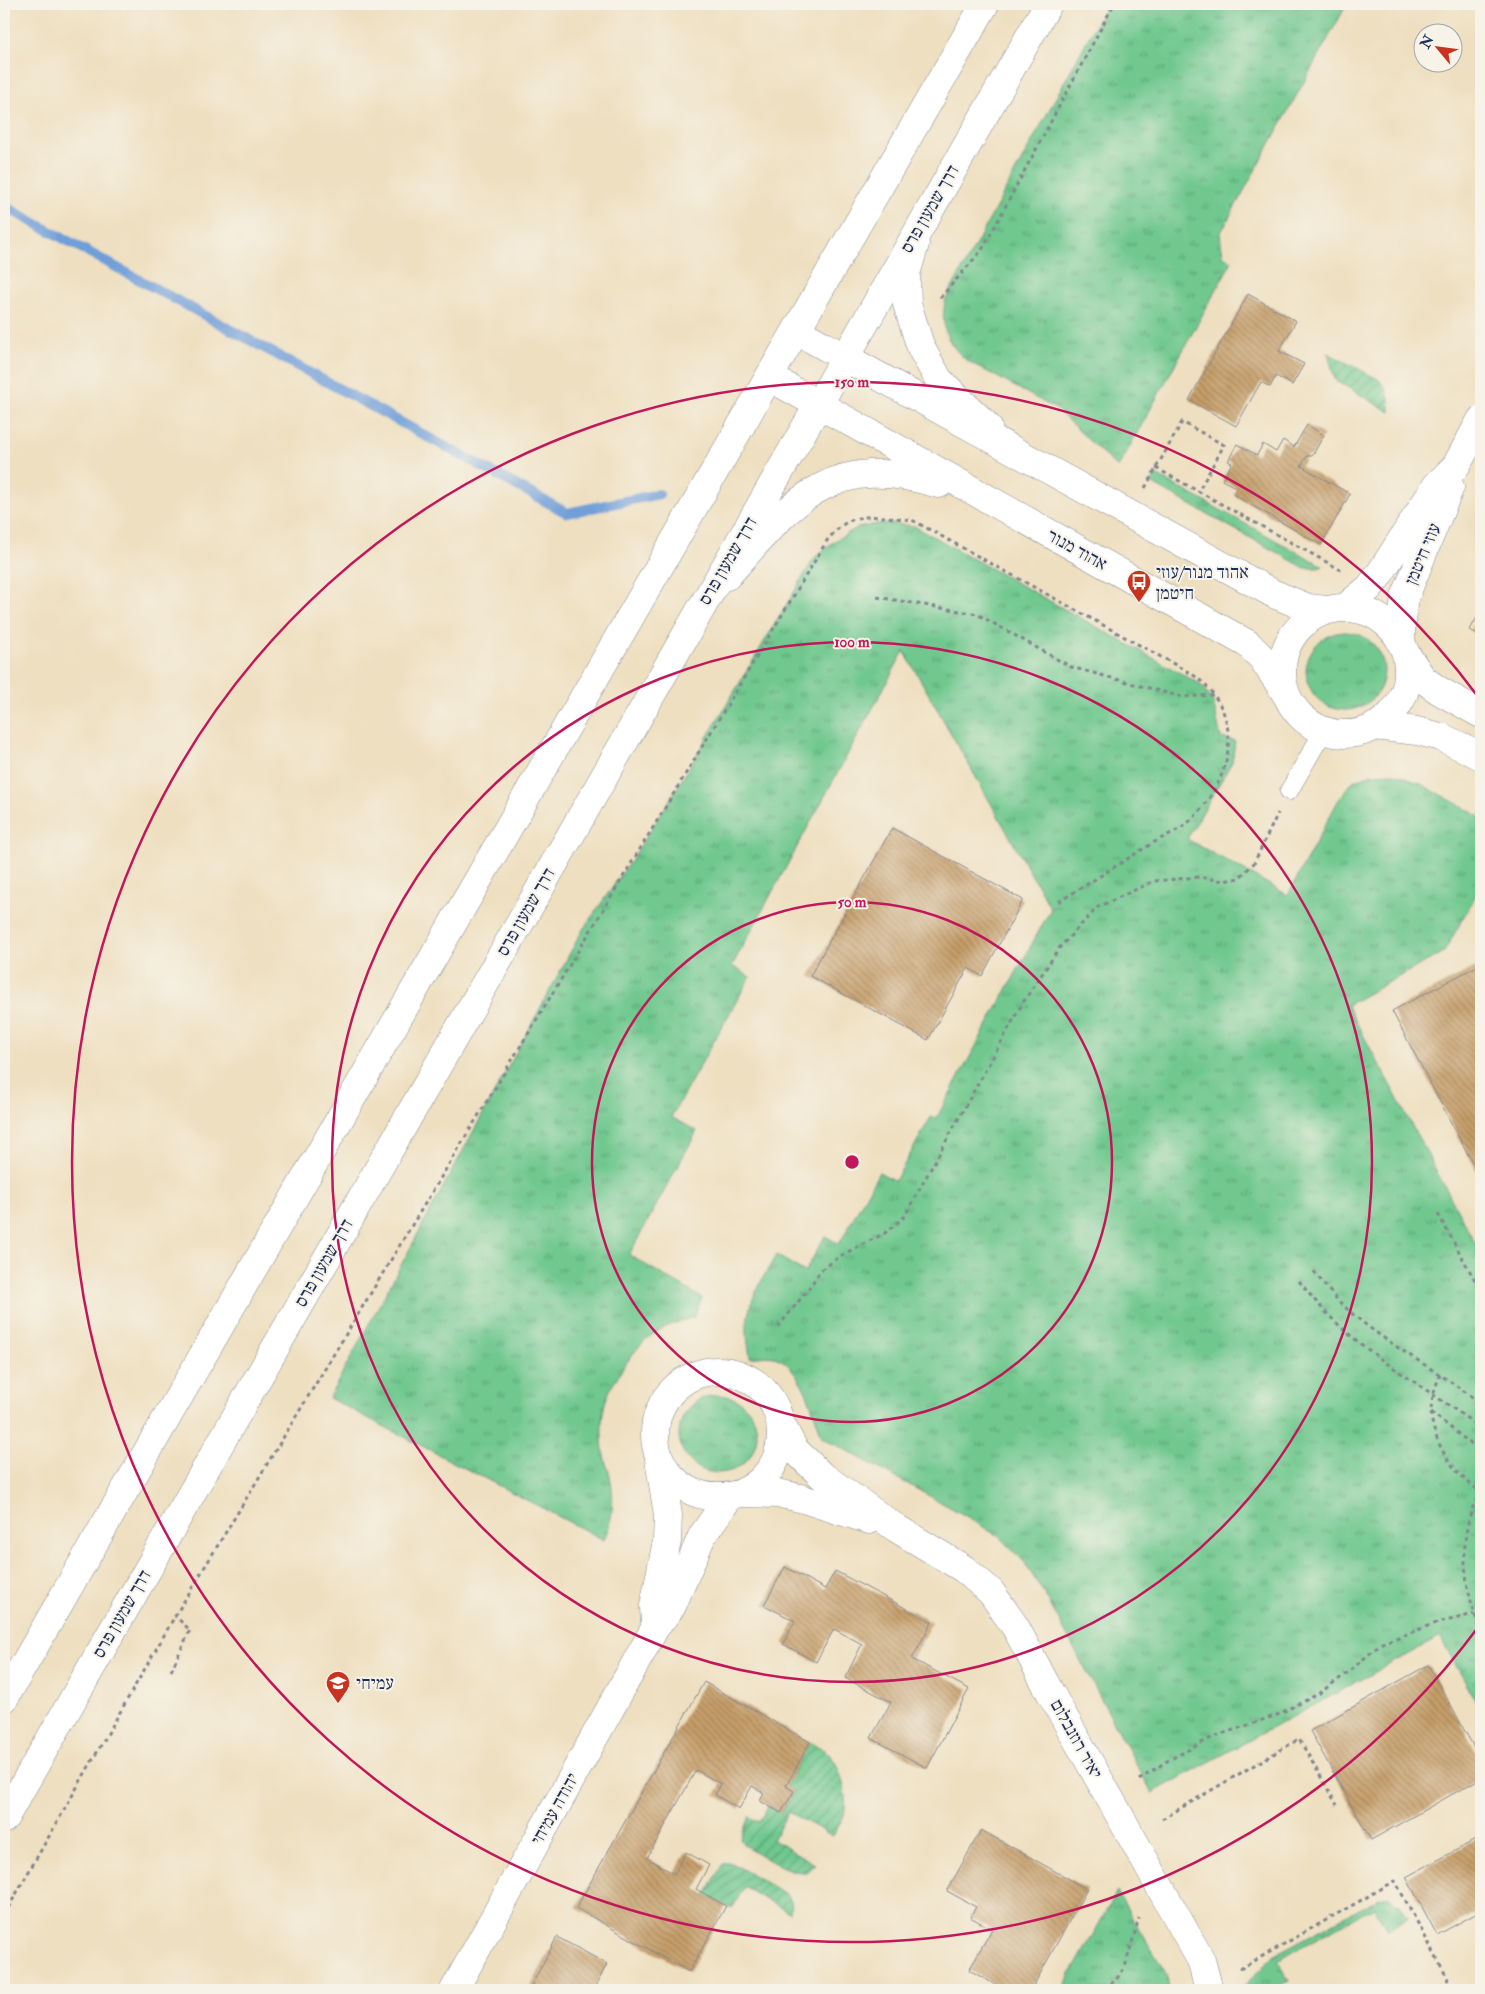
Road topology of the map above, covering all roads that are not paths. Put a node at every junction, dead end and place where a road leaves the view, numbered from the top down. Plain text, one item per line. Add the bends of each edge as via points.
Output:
1 (985, 4) edge
2 (1048, 4) edge
3 (921, 225) junction
4 (797, 331) junction
5 (845, 358) junction
6 (769, 377) junction
7 (818, 405) junction
8 (1481, 420) edge
9 (1012, 450) junction
10 (1456, 466) junction
11 (982, 497) junction
12 (706, 600) junction
13 (1336, 609) junction
14 (1404, 648) junction
15 (1286, 694) junction
16 (1481, 714) edge
17 (1375, 726) junction
18 (1324, 730) junction
19 (1481, 756) edge
20 (1289, 791) road end
21 (780, 1422) junction
22 (658, 1454) junction
23 (735, 1494) junction
24 (896, 1528) junction
25 (655, 1628) junction
26 (4, 1699) edge
27 (4, 1819) edge
28 (454, 1990) edge
29 (1209, 1990) edge

1 - 4 street
2 - 3 street, דרך שמעון פרס
3 - 5 street, דרך שמעון פרס
3 - 9 street via 906,274 907,304 920,348 940,380
4 - 5 street
4 - 6 street
5 - 7 street, דרך שמעון פרס
5 - 9 street
6 - 7 street, אהוד מנור
6 - 26 street
7 - 11 street, אהוד מנור
7 - 12 street, דרך שמעון פרס
8 - 10 street, עוזי חיטמן
9 - 13 street via 1274,594 1308,608
10 - 13 street, עוזי חיטמן via 1436,486 1369,588
10 - 14 street, עוזי חיטמן via 1449,494 1405,597 1401,629
11 - 12 street, אהוד מנור via 897,475 864,474 828,484 814,490 779,517
11 - 15 street, אהוד מנור via 1248,644 1262,658
12 - 27 street, דרך שמעון פרס
13 - 14 street via 1366,611 1384,620
13 - 15 street via 1308,620 1294,634 1284,652 1282,674
14 - 16 street via 1423,679
14 - 17 street via 1408,674 1403,695 1392,713
15 - 18 street via 1297,712
17 - 18 street via 1355,733
17 - 19 street via 1441,737
18 - 20 lane
21 - 22 street via 773,1402 760,1386 742,1375 724,1371 702,1373 683,1381 668,1395 659,1414 655,1434
21 - 23 street via 780,1442 774,1462 760,1481
21 - 24 street, יאיר רוזנבלום via 794,1448 807,1463
22 - 23 street via 668,1473 685,1488 706,1496
22 - 25 street, יהודה עמיחי via 668,1524 654,1606
23 - 24 street, יאיר רוזנבלום via 781,1494 800,1498
23 - 25 street, יהודה עמיחי via 702,1536 672,1606
24 - 29 street, יאיר רוזנבלום via 964,1569 991,1592 1016,1628 1200,1960
25 - 28 street, יהודה עמיחי

